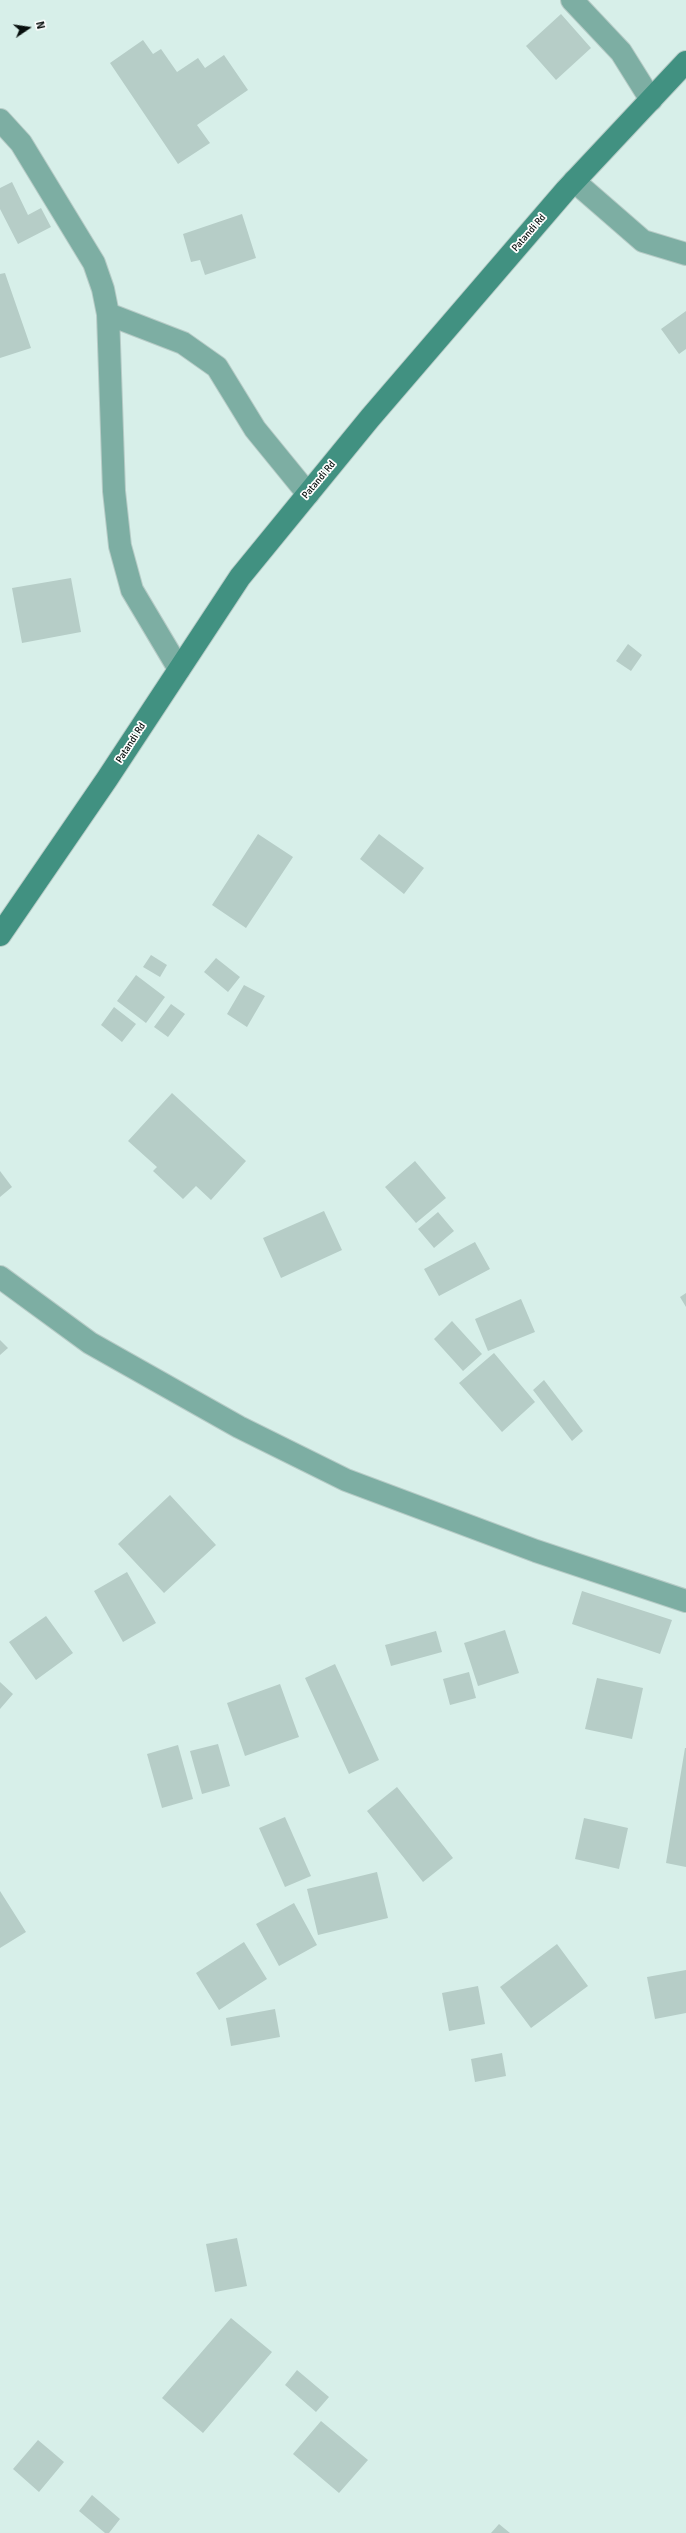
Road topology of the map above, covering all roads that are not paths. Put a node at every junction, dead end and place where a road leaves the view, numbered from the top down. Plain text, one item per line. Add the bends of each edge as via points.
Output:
1 (572, 0) edge
2 (686, 62) edge
3 (650, 100) junction
4 (0, 120) edge
5 (574, 181) junction
6 (686, 254) edge
7 (108, 314) junction
8 (308, 494) junction
9 (179, 669) junction
10 (0, 935) edge
11 (0, 1277) edge
12 (686, 1602) edge

1 - 3 street via 621,52
2 - 3 street, Patandi Rd
3 - 5 street, Patandi Rd
4 - 7 street via 21,143 94,263 103,288
5 - 6 street via 643,242
5 - 8 street, Patandi Rd
7 - 8 street via 183,343 217,367 255,429
7 - 9 street via 114,491 120,546 132,590
8 - 9 street, Patandi Rd via 240,576
9 - 10 street, Patandi Rd via 103,786
11 - 12 street via 90,1343 239,1427 346,1480 536,1551

